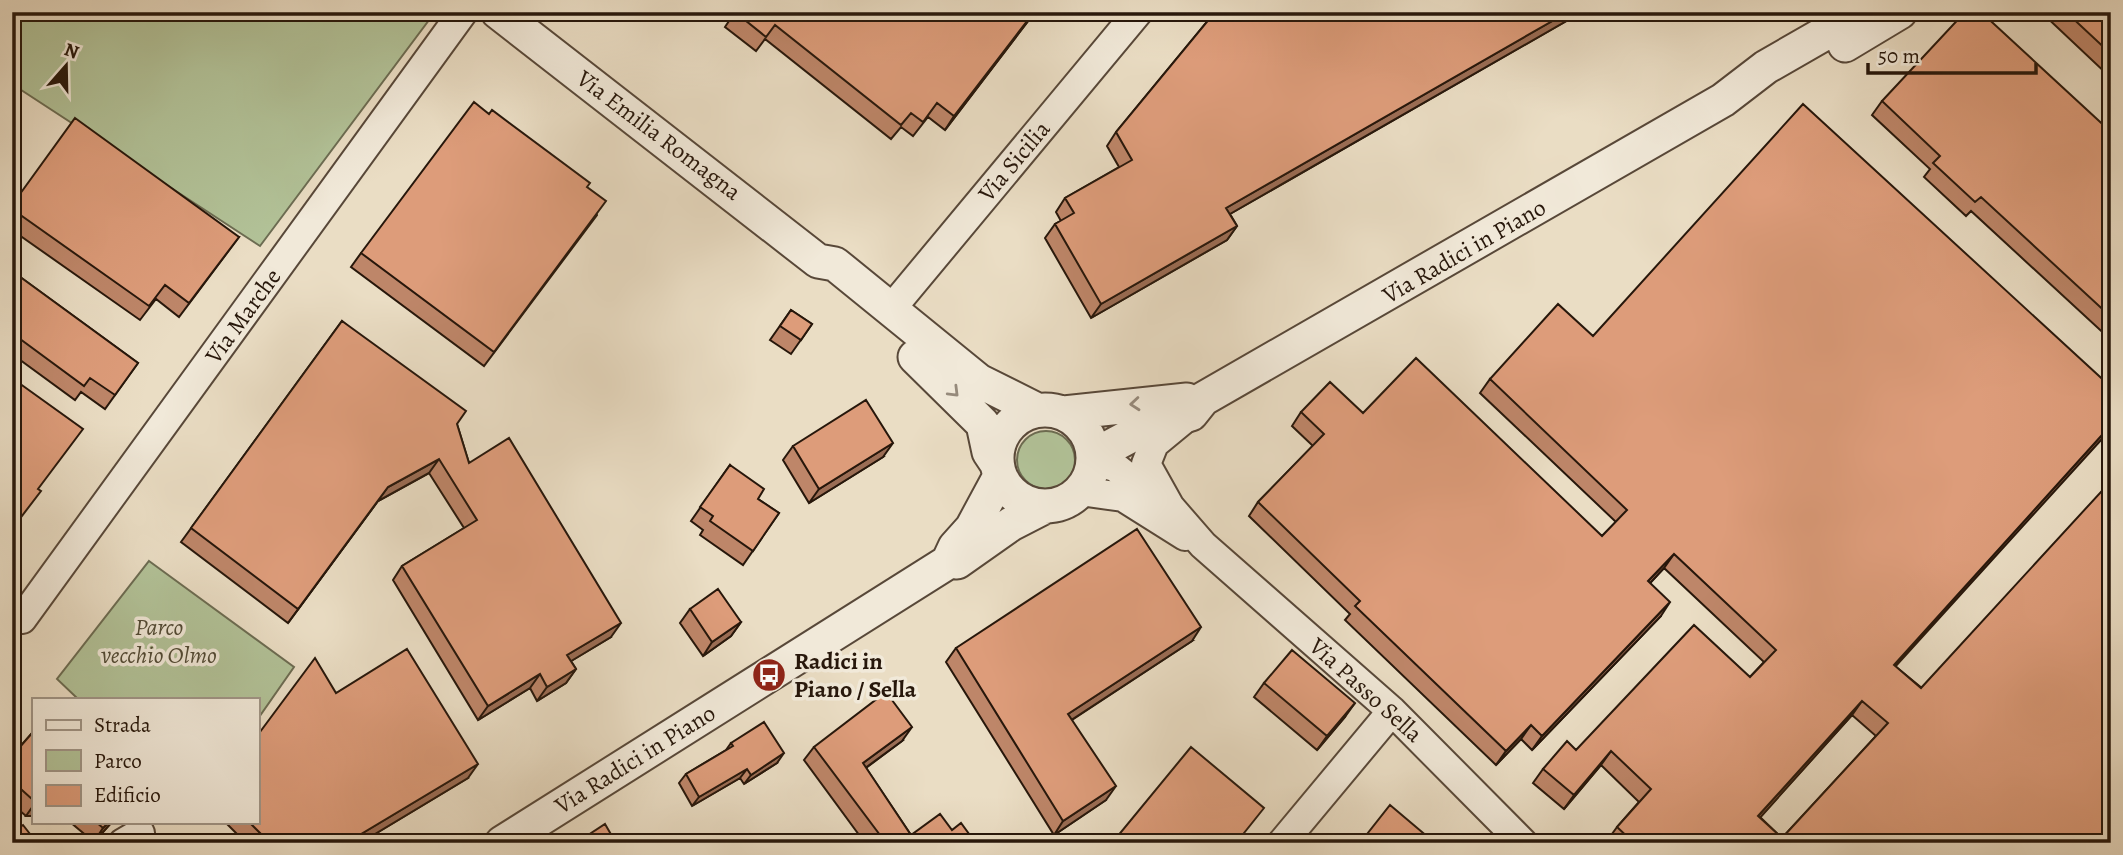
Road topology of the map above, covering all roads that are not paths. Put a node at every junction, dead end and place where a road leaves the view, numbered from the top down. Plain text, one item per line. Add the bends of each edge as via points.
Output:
1 (463, 12) edge
2 (498, 12) edge
3 (1138, 12) edge
4 (1861, 12) edge
5 (1881, 12) edge
6 (1900, 12) edge
7 (1790, 77) junction
8 (1723, 100) junction
9 (818, 261) junction
10 (891, 309) junction
11 (1197, 407) junction
12 (1050, 412) junction
13 (1089, 469) junction
14 (999, 470) junction
15 (1046, 506) junction
16 (1170, 507) junction
17 (1203, 545) junction
18 (948, 562) junction
19 (22, 620) dead end
20 (1392, 710) junction
21 (502, 843) edge
22 (1282, 843) edge
23 (1523, 843) edge

1 - 19 street, Via Marche
2 - 9 street, Via Emilia Romagna
3 - 10 street, Via Sicilia
4 - 5 street via 1875,16
4 - 7 street via 1853,28 1797,60
4 - 8 street via 1766,66
6 - 7 street
7 - 8 street
8 - 11 street, Via Radici in Piano
9 - 10 street, Via Emilia Romagna via 835,264
9 -> 14 street, Via Emilia Romagna via 822,275 855,308 967,404 983,424 989,452
10 - 12 street, Via Emilia Romagna via 979,381
11 -> 12 street
11 - 13 street via 1147,427
11 - 16 street, Via Passo Sella via 1154,444 1146,464
12 - 13 street via 1082,427
12 - 14 street via 1023,415 1002,435
13 - 15 street via 1059,504
13 - 16 street, Via Passo Sella via 1115,467
13 - 17 street, Via Passo Sella via 1123,497
14 - 15 street via 1018,498
14 - 18 street via 972,528
15 - 18 street, Via Radici in Piano via 1011,524 961,561
16 - 17 street, Via Passo Sella
17 - 20 street, Via Passo Sella
18 - 21 street, Via Radici in Piano
20 - 22 street
20 - 23 street, Via Passo Sella

